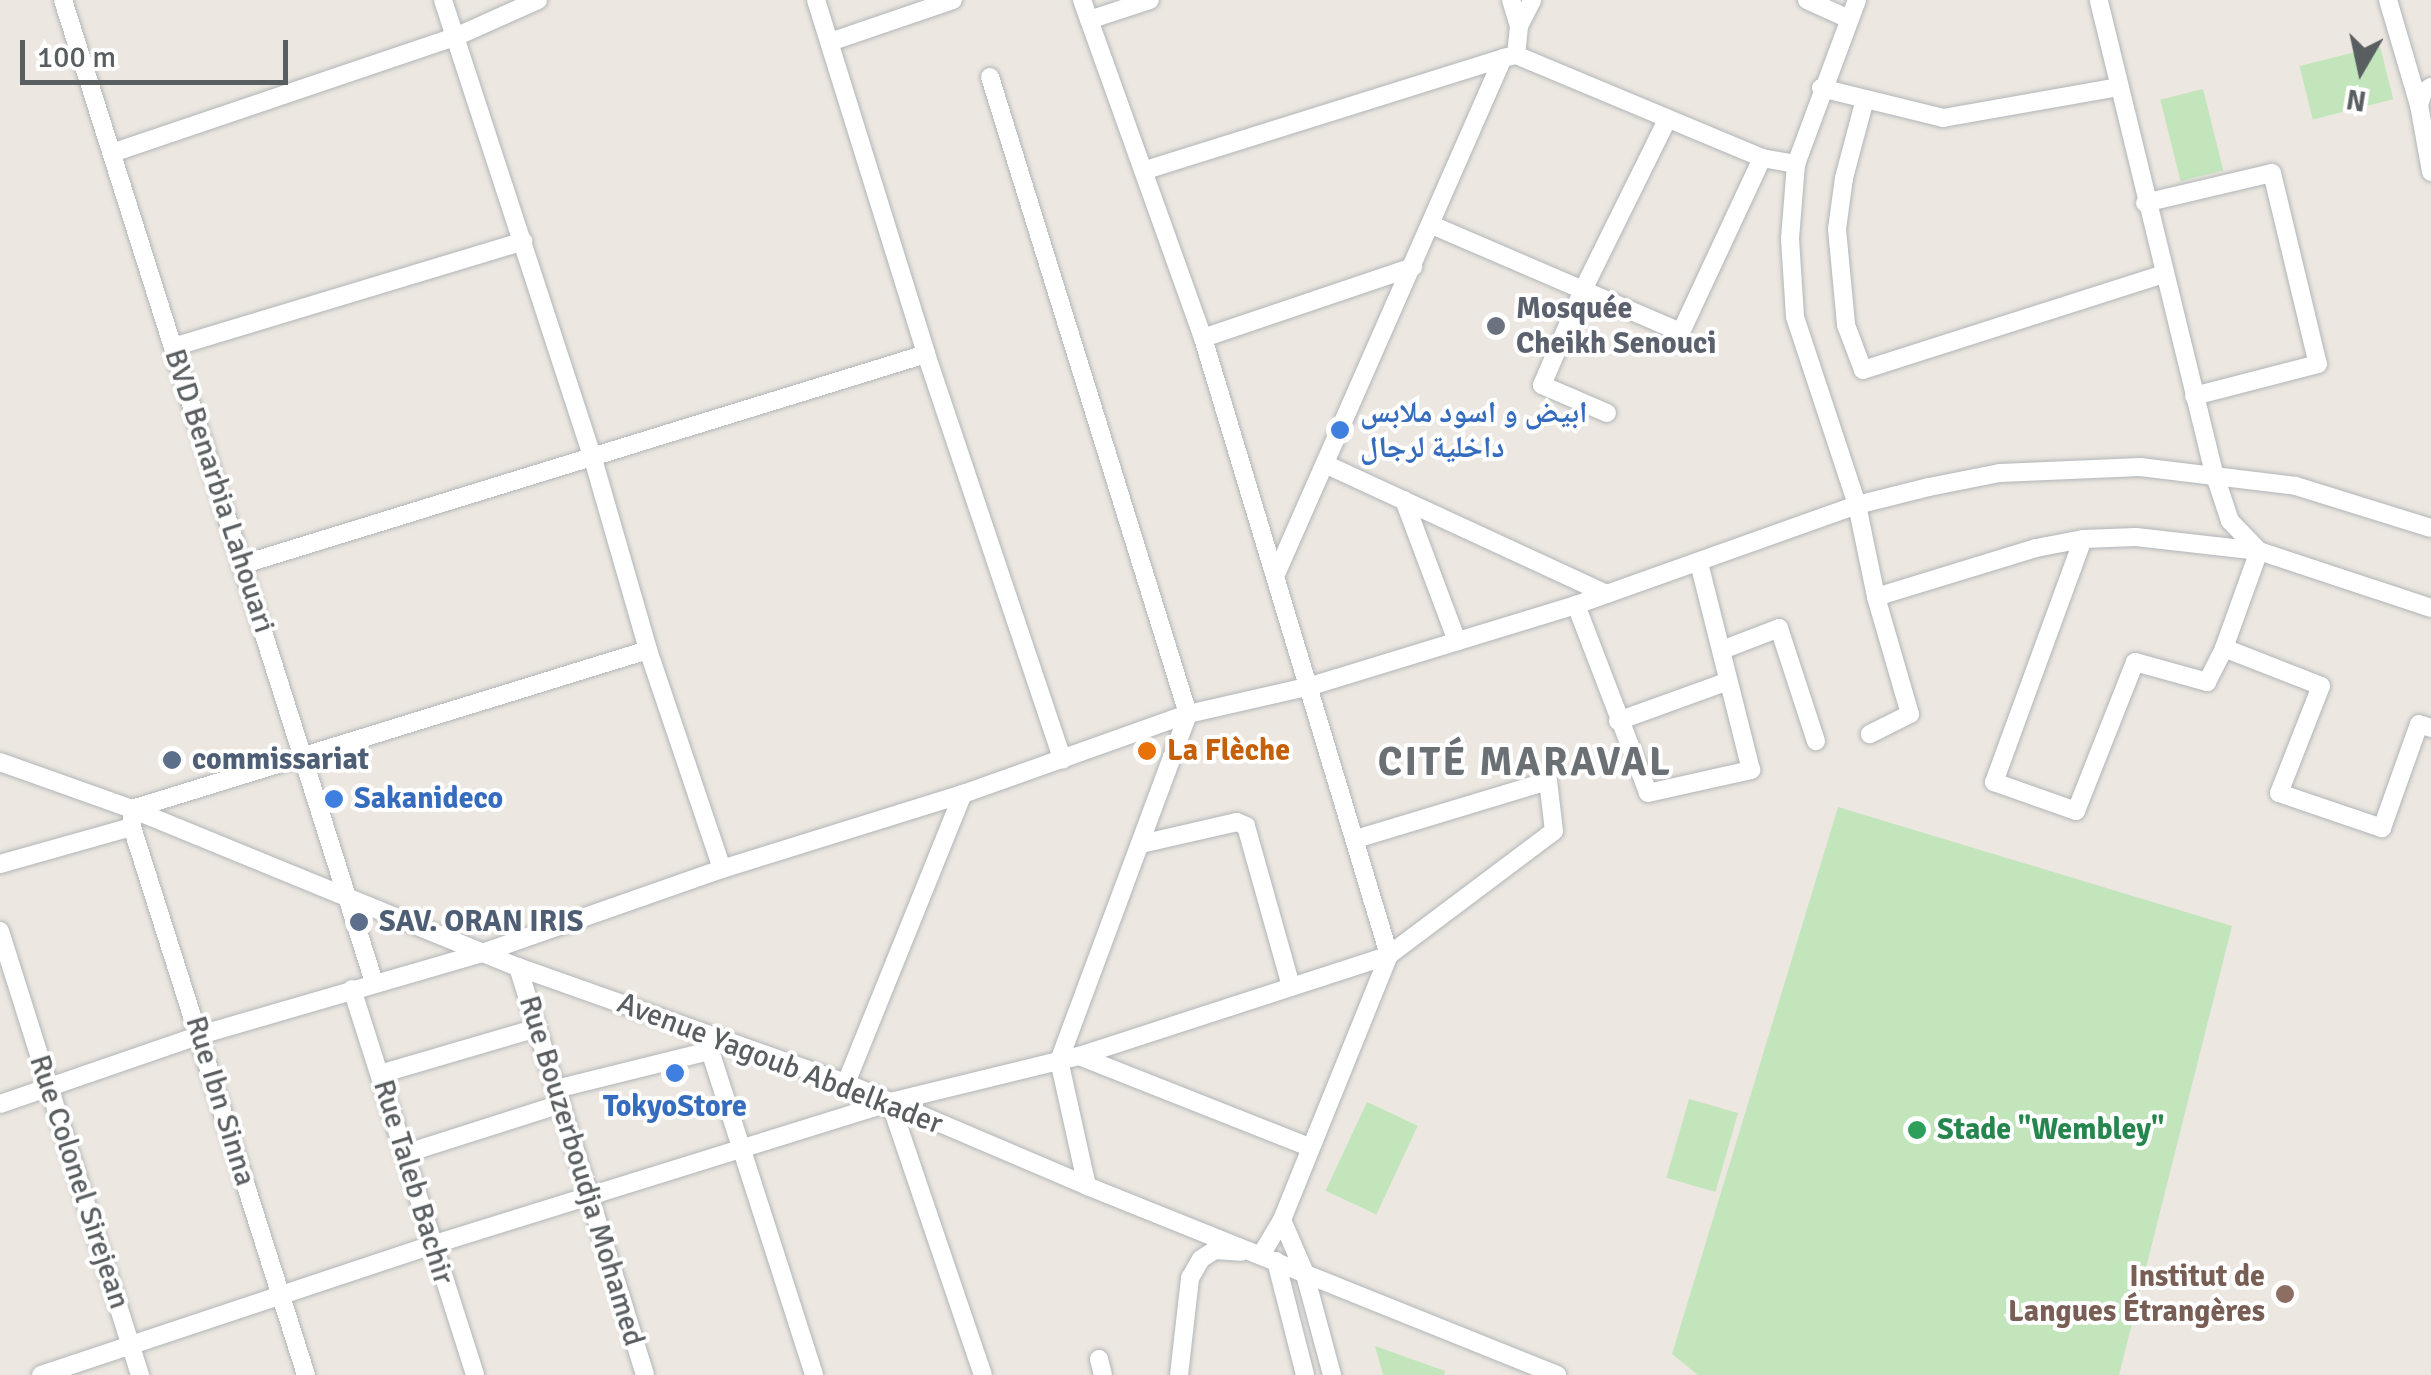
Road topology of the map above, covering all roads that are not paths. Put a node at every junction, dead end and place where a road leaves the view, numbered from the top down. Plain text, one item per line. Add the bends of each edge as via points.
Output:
1 (63, 0) edge
2 (443, 0) edge
3 (538, 0) edge
4 (816, 0) edge
5 (953, 0) edge
6 (1082, 0) edge
7 (1150, 0) edge
8 (1511, 0) edge
9 (1532, 0) edge
10 (1807, 0) edge
11 (1857, 0) edge
12 (2099, 0) edge
13 (2388, 0) edge
14 (1849, 19) junction
15 (1089, 20) junction
16 (1519, 26) junction
17 (455, 37) junction
18 (830, 42) junction
19 (1509, 56) junction
20 (990, 78) dead end
21 (2119, 86) junction
22 (2431, 87) edge
23 (1821, 88) junction
24 (1865, 99) junction
25 (2418, 105) junction
26 (1667, 120) junction
27 (112, 152) junction
28 (1762, 158) junction
29 (1796, 164) junction
30 (1146, 170) junction
31 (2431, 172) edge
32 (2145, 202) junction
33 (1432, 225) junction
34 (523, 242) junction
35 (1413, 266) junction
36 (2163, 274) junction
37 (1582, 292) junction
38 (1203, 338) junction
39 (173, 347) junction
40 (926, 354) junction
41 (2194, 396) junction
42 (1607, 414) dead end
43 (593, 459) junction
44 (1325, 464) junction
45 (2214, 474) junction
46 (1404, 500) junction
47 (1856, 505) junction
48 (2431, 528) edge
49 (2083, 539) junction
50 (2258, 551) junction
51 (1700, 563) junction
52 (241, 565) junction
53 (1277, 572) junction
54 (1606, 594) junction
55 (1876, 597) junction
56 (1576, 605) junction
57 (2431, 608) edge
58 (1457, 642) junction
59 (2224, 648) junction
60 (648, 650) junction
61 (1722, 650) junction
62 (1726, 682) junction
63 (1312, 686) junction
64 (1188, 714) junction
65 (1618, 721) junction
66 (2431, 728) edge
67 (1870, 734) dead end
68 (1816, 741) dead end
69 (307, 758) junction
70 (1063, 760) junction
71 (0, 762) edge
72 (963, 794) junction
73 (132, 818) junction
74 (1356, 840) junction
75 (1141, 844) junction
76 (0, 864) edge
77 (722, 869) junction
78 (349, 901) junction
79 (0, 930) edge
80 (485, 952) junction
81 (1390, 954) junction
82 (518, 966) junction
83 (374, 982) junction
84 (1292, 986) junction
85 (352, 990) junction
86 (537, 1028) junction
87 (200, 1035) junction
88 (708, 1043) junction
89 (1079, 1056) junction
90 (1059, 1060) junction
91 (380, 1074) junction
92 (846, 1083) junction
93 (48, 1086) junction
94 (559, 1097) junction
95 (890, 1102) junction
96 (0, 1104) edge
97 (1310, 1147) junction
98 (742, 1150) junction
99 (404, 1154) junction
100 (1088, 1186) junction
101 (588, 1198) junction
102 (1282, 1220) junction
103 (432, 1245) junction
104 (1269, 1257) junction
105 (1304, 1271) junction
106 (282, 1298) junction
107 (132, 1347) junction
108 (41, 1375) edge
109 (140, 1375) edge
110 (306, 1375) edge
111 (474, 1375) edge
112 (645, 1375) edge
113 (814, 1375) edge
114 (983, 1375) edge
115 (1179, 1375) edge
116 (1305, 1375) edge
117 (1332, 1375) edge
118 (1557, 1375) edge

1 - 27 street, BVD Benarbia Lahouari
2 - 17 street
3 - 17 street
4 - 18 street
5 - 18 street
6 - 15 street
7 - 15 street
8 - 16 street
9 - 16 street
10 - 14 street
11 - 14 street
12 - 21 street
13 - 25 street
14 - 23 street
15 - 30 street
16 - 19 street
17 - 27 street
17 - 34 street
18 - 40 street
19 - 26 street
19 - 30 street
19 - 33 street
20 - 64 street
21 - 24 street via 1943,118
21 - 32 street
22 - 25 street
23 - 24 street
23 - 29 street
24 - 36 street via 1838,229 1846,326 1863,370
25 - 31 street
26 - 28 street
26 - 37 street
27 - 39 street, BVD Benarbia Lahouari
28 - 29 street
28 - 37 street via 1681,332
29 - 47 street via 1790,239 1795,317
30 - 38 street
32 - 36 street
32 - 41 street via 2272,174 2318,364
33 - 35 street
33 - 37 street
34 - 39 street
34 - 43 street
35 - 38 street
35 - 44 street
36 - 41 street
37 - 42 street via 1542,385
38 - 53 street
39 - 52 street, BVD Benarbia Lahouari
40 - 43 street
40 - 70 street
41 - 45 street
43 - 52 street
43 - 60 street
44 - 46 street
44 - 53 street
45 - 47 street via 2090,467 2000,473
45 - 48 street via 2296,486
45 - 50 street via 2230,521
46 - 54 street
46 - 58 street
47 - 51 street
47 - 55 street
49 - 50 street
49 - 55 street
49 - 59 street via 1994,782 2076,811 2135,662 2207,682
50 - 57 street
50 - 59 street
51 - 54 street
51 - 61 street
52 - 69 street, BVD Benarbia Lahouari
53 - 63 street
54 - 56 street
55 - 67 street via 1910,714
56 - 58 street
56 - 65 street
58 - 63 street
59 - 66 street via 2322,686 2279,794 2382,828 2420,724
60 - 69 street
60 - 77 street
61 - 62 street
61 - 68 street via 1779,628
62 - 65 street
62 - 65 street via 1750,770 1648,793
63 - 64 street
63 - 74 street
64 - 70 street
64 - 75 street
69 - 73 street
69 - 78 street, BVD Benarbia Lahouari
70 - 72 street
71 - 73 street, Avenue Yagoub Abdelkader
72 - 77 street
72 - 92 street
73 - 76 street
73 - 78 street, Avenue Yagoub Abdelkader
73 - 87 street, Rue Ibn Sinna
74 - 81 street
74 - 81 street via 1548,781 1554,831
75 - 84 street via 1237,822 1246,826
75 - 90 street
77 - 80 street
78 - 80 street, Avenue Yagoub Abdelkader
78 - 83 street, BVD Benarbia Lahouari
79 - 93 street, Rue Colonel Sirejean
80 - 82 street, Avenue Yagoub Abdelkader
80 - 83 street
81 - 84 street
81 - 97 street
82 - 86 street, Rue Bouzerboudja Mohamed
82 - 88 street, Avenue Yagoub Abdelkader
83 - 85 street
84 - 89 street
85 - 87 street
85 - 91 street, Rue Taleb Bachir
86 - 91 street
86 - 94 street, Rue Bouzerboudja Mohamed
87 - 93 street
87 - 106 street, Rue Ibn Sinna
88 - 92 street, Avenue Yagoub Abdelkader
88 - 94 street
88 - 98 street
89 - 90 street
89 - 97 street
90 - 95 street
90 - 100 street
91 - 99 street, Rue Taleb Bachir
92 - 95 street, Avenue Yagoub Abdelkader
93 - 96 street
93 - 107 street, Rue Colonel Sirejean
94 - 99 street
94 - 101 street, Rue Bouzerboudja Mohamed
95 - 98 street
95 - 100 street, Avenue Yagoub Abdelkader
95 - 114 street
97 - 102 street
98 - 101 street
98 - 113 street
99 - 103 street, Rue Taleb Bachir
100 - 104 street, Avenue Yagoub Abdelkader
101 - 103 street
101 - 112 street, Rue Bouzerboudja Mohamed
102 - 104 street
102 - 105 street
103 - 106 street
103 - 111 street, Rue Taleb Bachir
104 - 105 street, Avenue Yagoub Abdelkader
104 - 115 street via 1215,1250 1201,1259 1188,1294
104 - 116 street
105 - 117 street
105 - 118 street, Avenue Yagoub Abdelkader
106 - 107 street
106 - 110 street, Rue Ibn Sinna
107 - 108 street
107 - 109 street, Rue Colonel Sirejean

